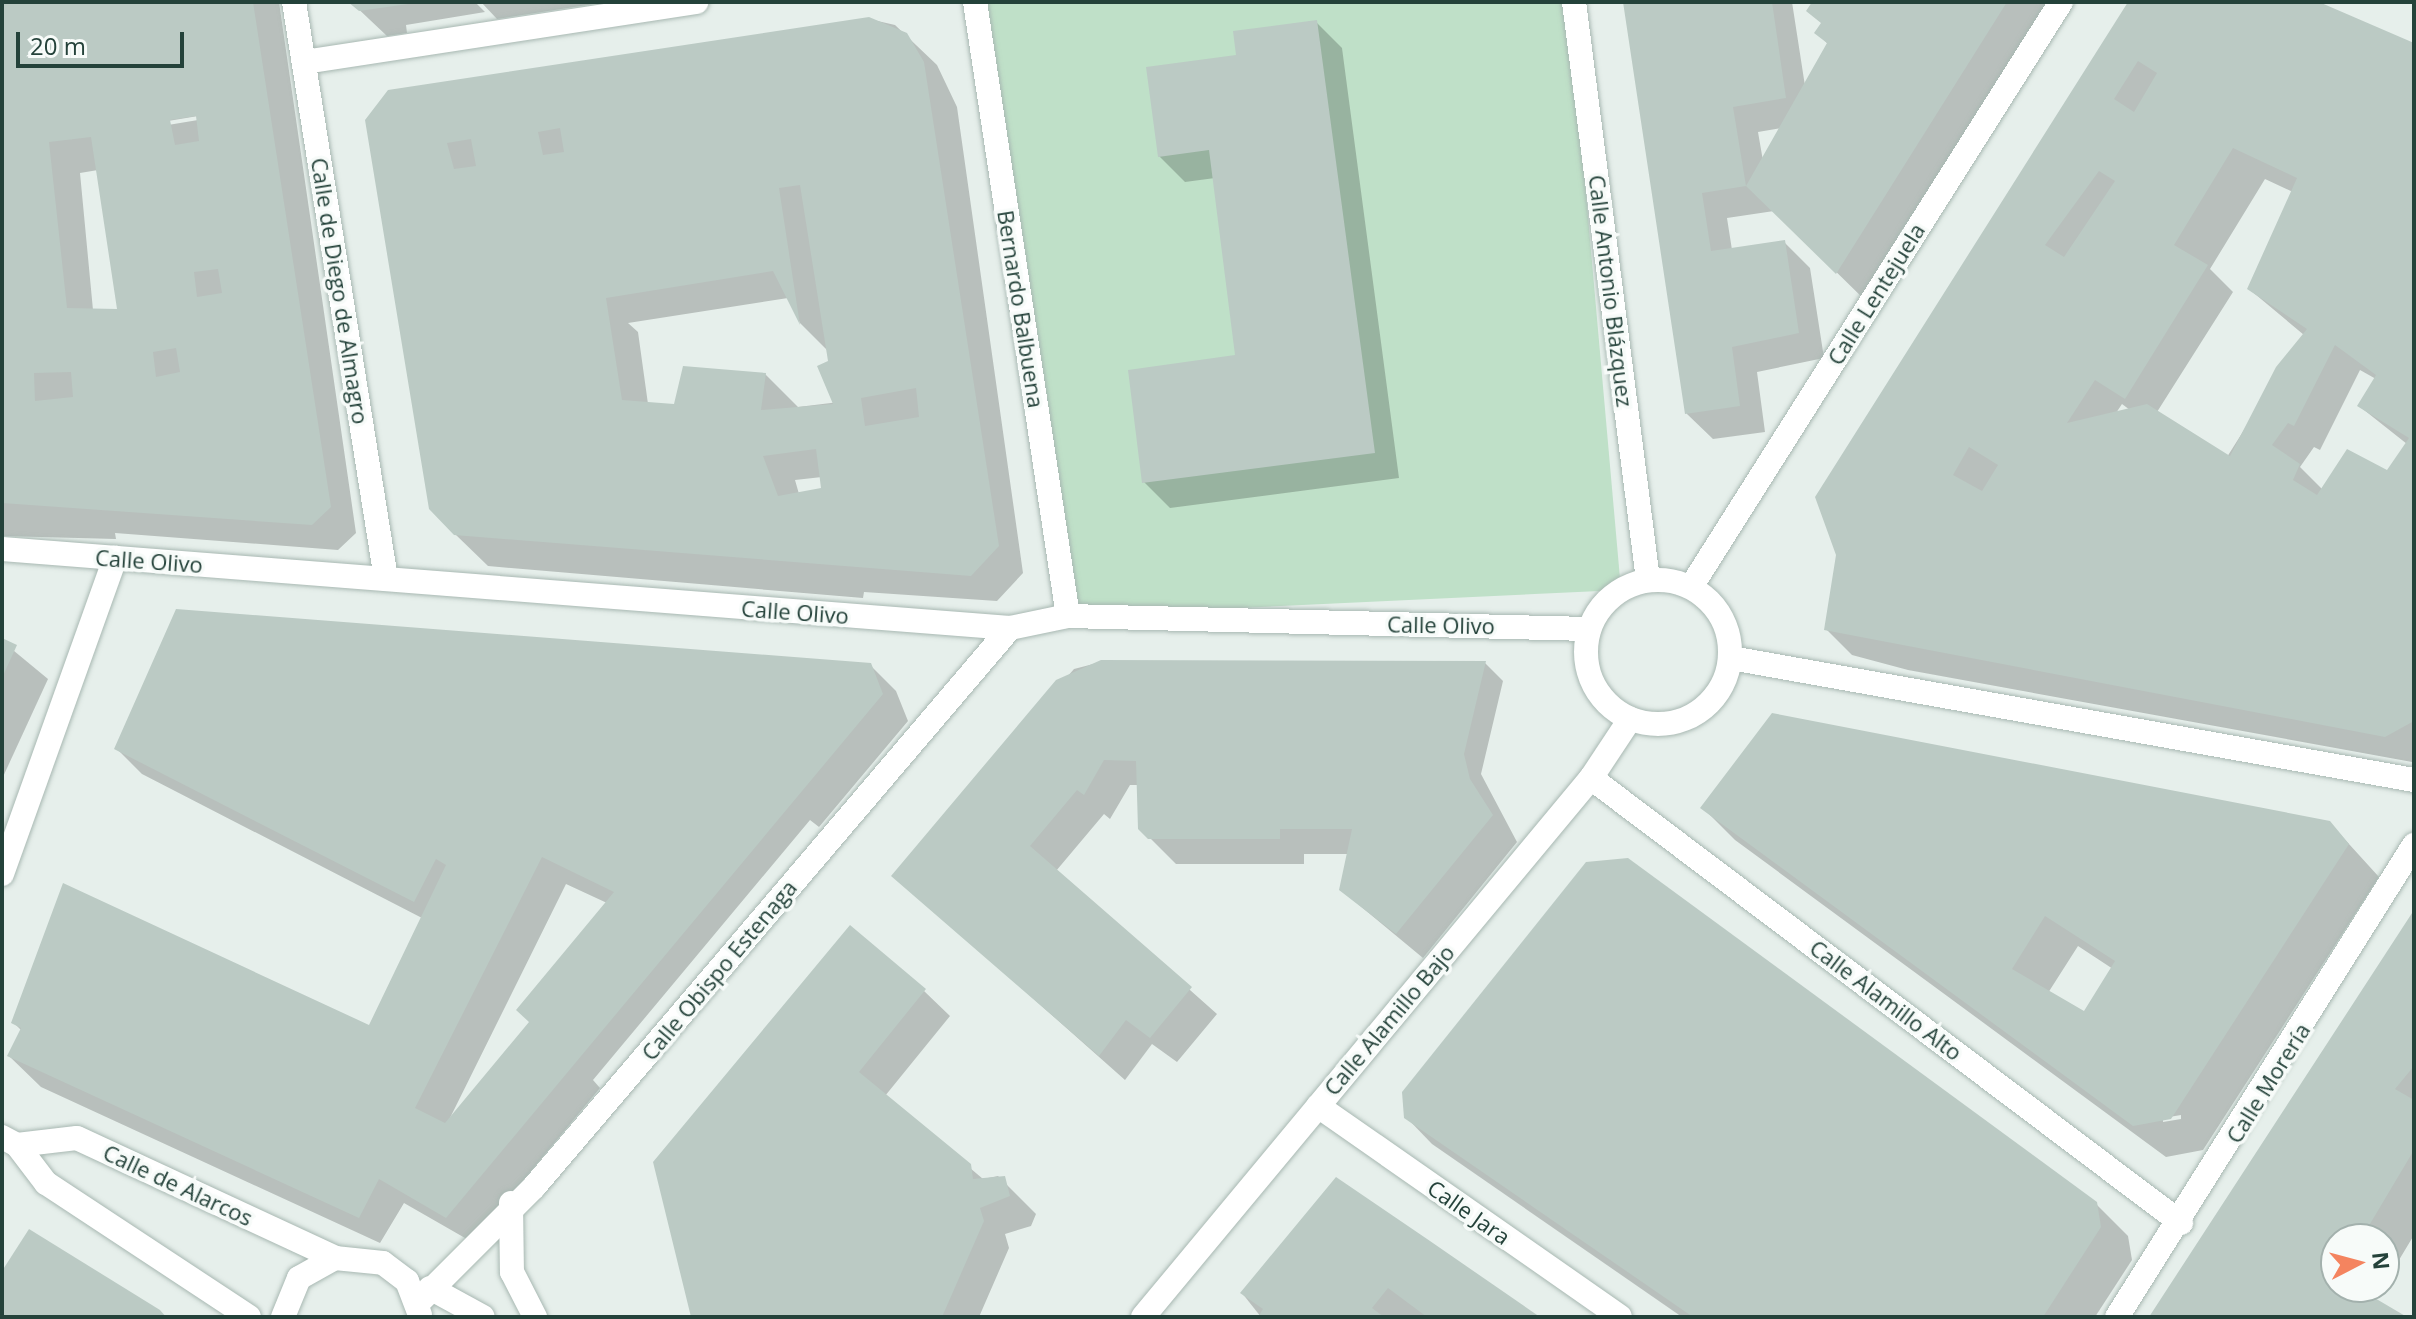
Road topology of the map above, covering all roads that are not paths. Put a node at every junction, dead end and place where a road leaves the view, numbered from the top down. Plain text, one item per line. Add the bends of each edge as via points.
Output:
1 (294, 2) edge
2 (696, 2) edge
3 (975, 2) edge
4 (1574, 2) edge
5 (2061, 2) edge
6 (304, 62) junction
7 (2, 549) edge
8 (115, 558) junction
9 (386, 579) junction
10 (1648, 580) junction
11 (1691, 587) junction
12 (1068, 616) junction
13 (1010, 628) junction
14 (1589, 629) junction
15 (1731, 658) junction
16 (1630, 719) junction
17 (1591, 778) junction
18 (2414, 780) edge
19 (2414, 845) edge
20 (2, 874) edge
21 (1318, 1106) junction
22 (10, 1141) edge
23 (511, 1203) junction
24 (2181, 1223) junction
25 (335, 1258) junction
26 (423, 1302) edge
27 (249, 1317) edge
28 (283, 1317) edge
29 (483, 1317) edge
30 (535, 1317) edge
31 (1143, 1317) edge
32 (1620, 1317) edge
33 (2117, 1317) edge

1 - 6 street, Calle de Diego de Almagro
2 - 6 street
3 - 12 street, Bernardo Balbuena
4 - 10 street, Calle Antonio Blázquez
5 - 11 street, Calle Lentejuela
6 - 9 street, Calle de Diego de Almagro
7 - 8 street, Calle Olivo
8 - 9 street, Calle Olivo
8 - 20 street
9 - 13 street, Calle Olivo
10 - 11 street
10 - 14 street via 1621,590
11 - 15 street via 1727,629
12 - 13 street, Calle Olivo
12 - 14 street, Calle Olivo
13 - 23 street, Calle Obispo Estenaga via 534,1187
14 - 16 street via 1588,667 1605,702
15 - 16 street via 1721,690 1699,712 1658,725
15 - 18 street
16 - 17 street, Calle Alamillo Bajo
17 - 21 street, Calle Alamillo Bajo
17 - 24 street, Calle Alamillo Alto
19 - 24 street, Calle Morería
21 - 31 street, Calle Alamillo Bajo
21 - 32 street, Calle Jara
22 - 25 street, Calle de Alarcos via 77,1138
22 - 27 street, Calle de Alarcos via 46,1183
23 - 26 street, Calle Obispo Estenaga
23 - 30 street via 512,1272
24 - 33 street, Calle Morería
25 - 26 street, Calle de Alarcos via 383,1263
25 - 28 street via 299,1278
26 - 29 street, Calle de Alarcos

